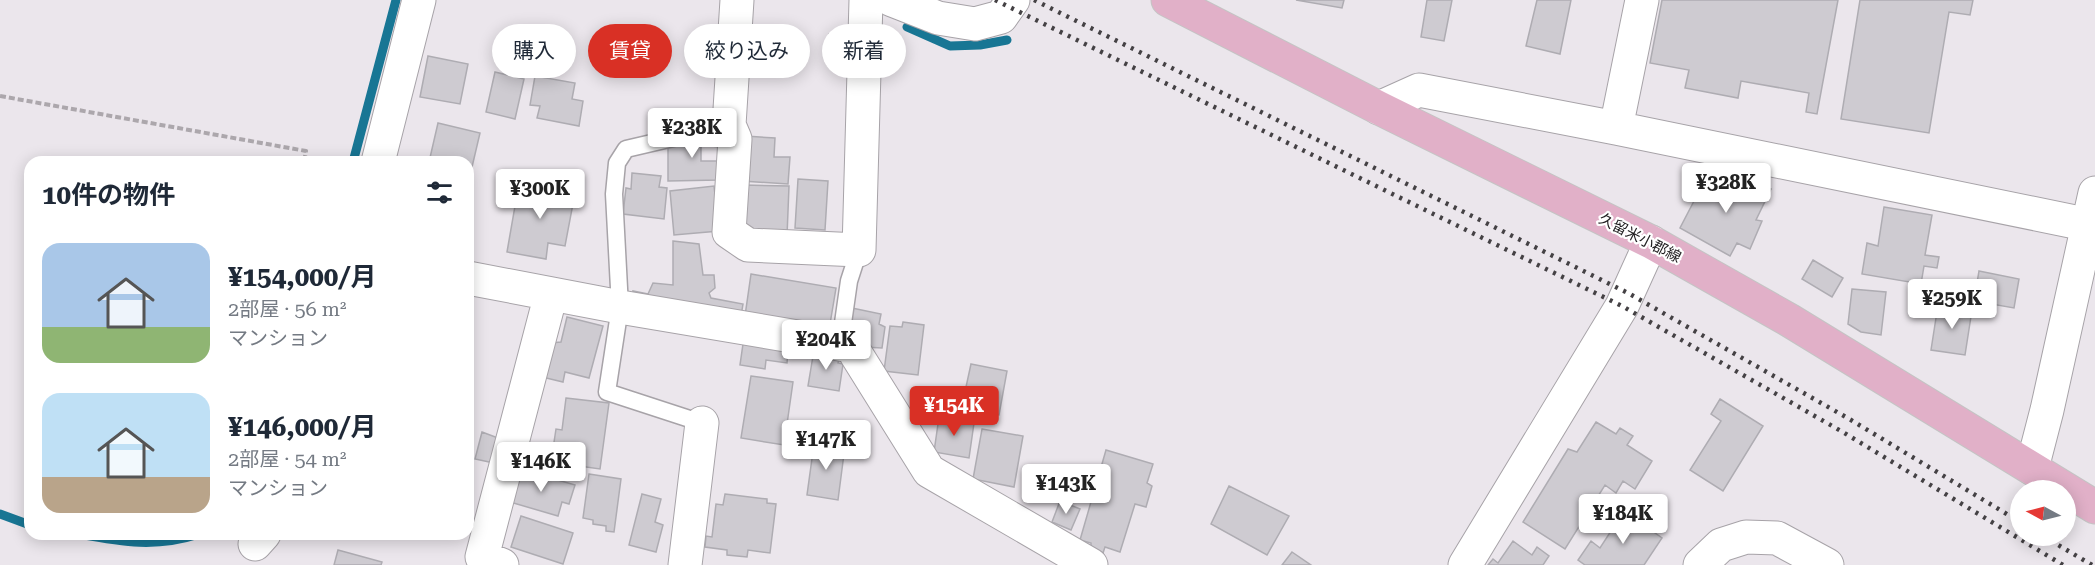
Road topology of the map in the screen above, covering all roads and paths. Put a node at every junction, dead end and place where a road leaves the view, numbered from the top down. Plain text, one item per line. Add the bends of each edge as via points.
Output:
1 (419, 0) edge
2 (737, 0) edge
3 (866, 0) edge
4 (892, 0) edge
5 (1013, 0) edge
6 (1168, 0) edge
7 (1642, 0) edge
8 (0, 96) edge
9 (1379, 108) junction
10 (729, 125) junction
11 (1616, 128) junction
12 (305, 156) edge
13 (380, 156) edge
14 (2095, 193) edge
15 (2092, 225) edge
16 (1651, 242) junction
17 (858, 250) junction
18 (474, 279) edge
19 (551, 294) junction
20 (620, 307) junction
21 (840, 344) junction
22 (702, 423) joint
23 (2032, 468) junction
24 (2095, 507) edge
25 (502, 565) edge
26 (686, 565) edge
27 (1091, 565) edge
28 (1465, 565) edge
29 (1700, 565) edge
30 (1827, 565) edge

1 - 13 street
2 - 10 street
3 - 17 street
4 - 5 street via 938,18 975,24 1001,17
6 - 9 main road, 久留米小郡線
7 - 11 street
8 - 12 path via 306,151
9 - 11 street via 1419,90
9 - 16 main road, 久留米小郡線
10 - 17 street via 735,139 729,232 748,245
10 - 20 lane via 626,149 617,163 614,194
11 - 15 street
14 - 15 street
15 - 23 street
16 - 23 main road, 久留米小郡線 via 1789,320
16 - 28 street via 1622,306
17 - 21 lane via 849,281
18 - 19 street
19 - 20 street
19 - 25 street via 482,557
20 - 21 street
20 - 22 lane via 607,392
21 - 27 street via 851,346 929,471
22 - 26 street
23 - 24 main road, 久留米小郡線
29 - 30 street via 1721,544 1746,537 1777,538

